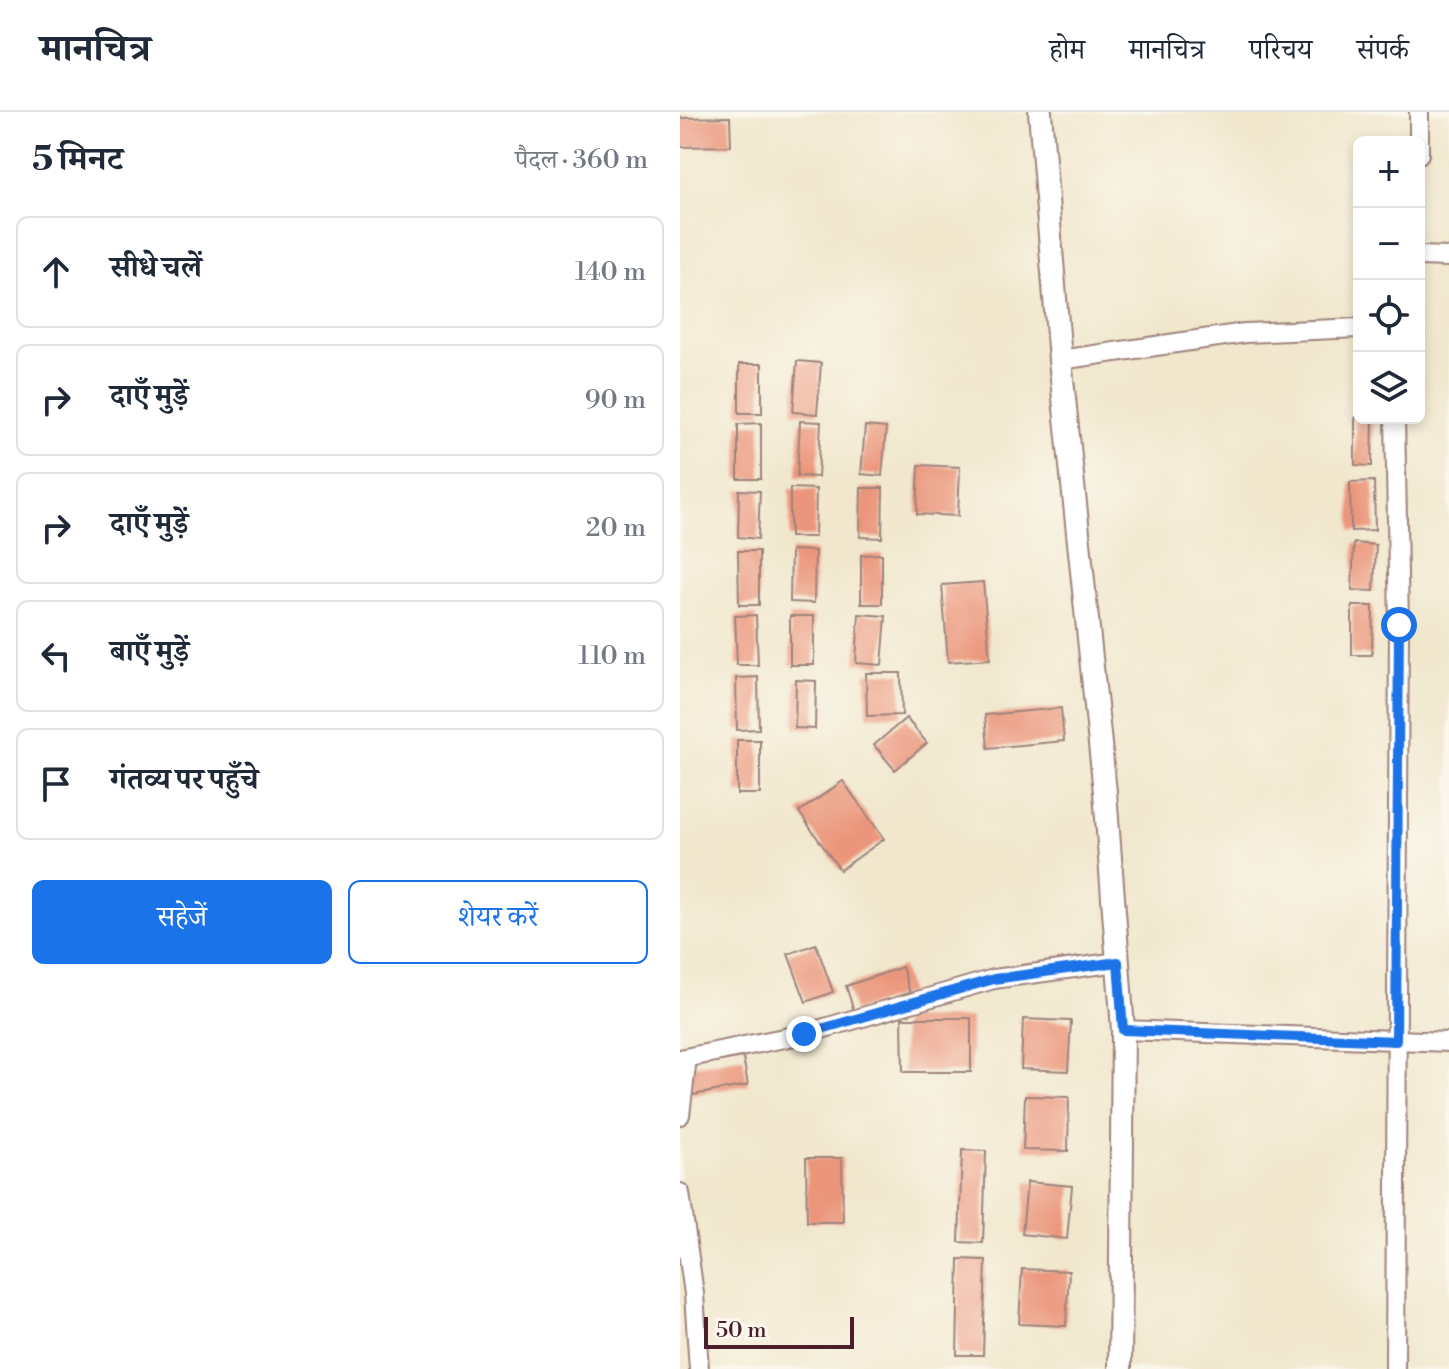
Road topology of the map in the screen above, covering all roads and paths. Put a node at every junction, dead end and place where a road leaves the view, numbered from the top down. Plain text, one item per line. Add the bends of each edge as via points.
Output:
1 (1040, 112) edge
2 (1419, 112) edge
3 (1419, 136) edge
4 (1425, 256) edge
5 (1449, 257) edge
6 (1353, 328) edge
7 (1060, 360) junction
8 (1395, 424) edge
9 (1118, 962) junction
10 (1123, 1030) junction
11 (1396, 1041) junction
12 (1449, 1042) edge
13 (684, 1059) edge
14 (680, 1115) edge
15 (680, 1193) edge
16 (699, 1369) edge
17 (1120, 1369) edge
18 (1395, 1369) edge

1 - 7 street
2 - 3 street
4 - 5 street
6 - 7 street via 1245,333
7 - 9 street
8 - 11 street
9 - 10 street
9 - 13 street via 994,979 804,1034
10 - 11 street
10 - 17 street
11 - 12 street
11 - 18 street
13 - 14 street
15 - 16 street

